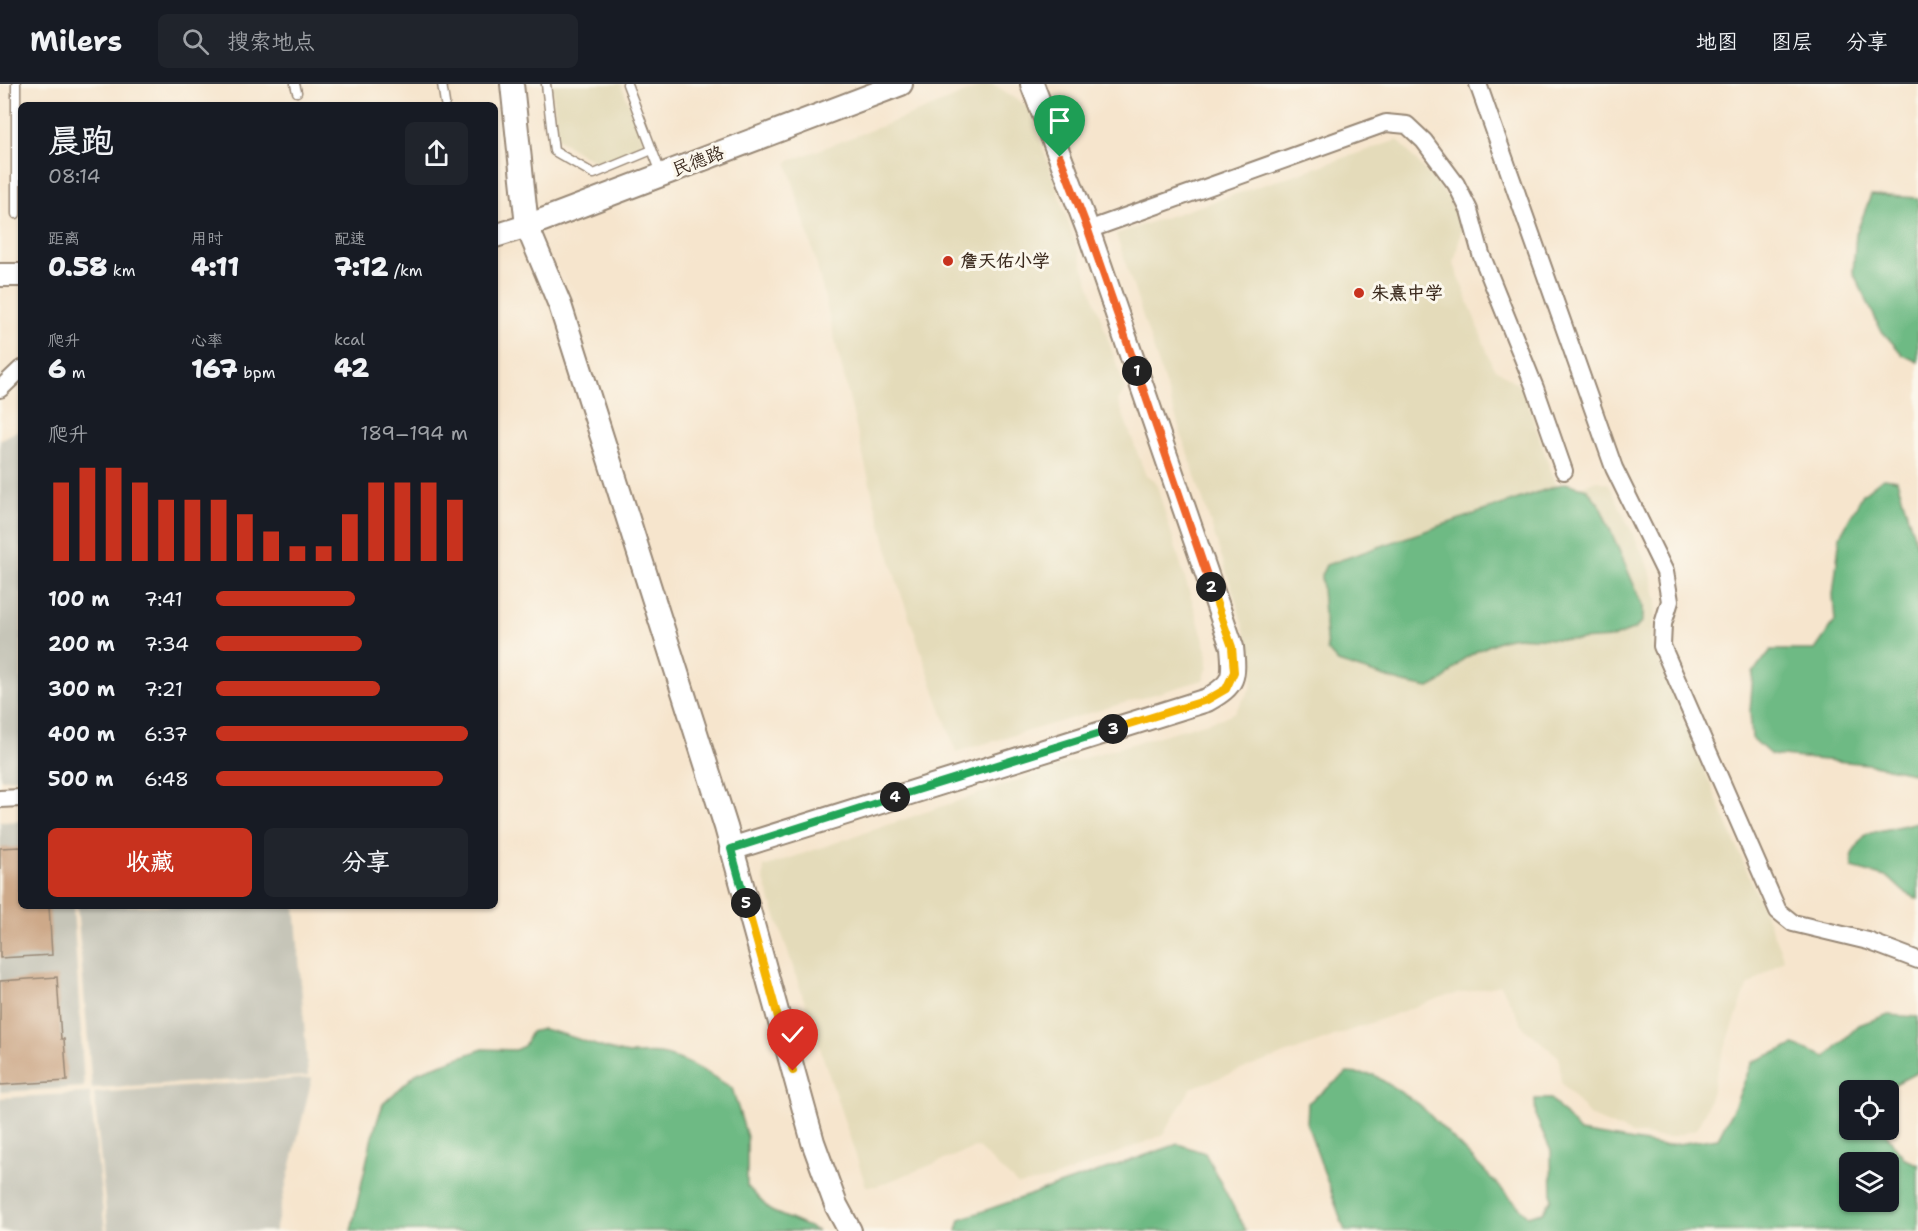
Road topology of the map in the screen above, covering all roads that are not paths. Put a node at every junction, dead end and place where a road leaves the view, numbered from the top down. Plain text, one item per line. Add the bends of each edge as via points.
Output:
1 (16, 84) edge
2 (442, 84) edge
3 (512, 84) edge
4 (546, 84) edge
5 (627, 84) edge
6 (902, 84) edge
7 (1032, 84) edge
8 (1478, 84) edge
9 (446, 102) edge
10 (652, 150) junction
11 (662, 175) junction
12 (16, 214) dead end
13 (527, 226) junction
14 (1088, 230) junction
15 (498, 235) edge
16 (0, 274) edge
17 (18, 275) edge
18 (18, 372) edge
19 (0, 389) edge
20 (1564, 471) dead end
21 (18, 798) edge
22 (0, 799) edge
23 (731, 849) junction
24 (1918, 960) edge
25 (850, 1231) edge

1 - 12 lane
2 - 9 lane
3 - 13 street
4 - 10 lane via 554,151 594,174
5 - 10 lane
6 - 11 street, 民德路
7 - 14 street
8 - 24 street via 1614,468 1665,572 1670,601 1662,646 1778,911 1793,923 1868,941
10 - 11 lane
11 - 13 street, 民德路
13 - 15 street, 民德路
13 - 23 street via 560,305
14 - 20 street via 1386,123 1407,124 1456,184 1469,210 1481,254
14 - 23 street via 1232,647 1234,672 1226,689 1207,700
16 - 17 street
18 - 19 street
21 - 22 street
23 - 25 street via 813,1142

